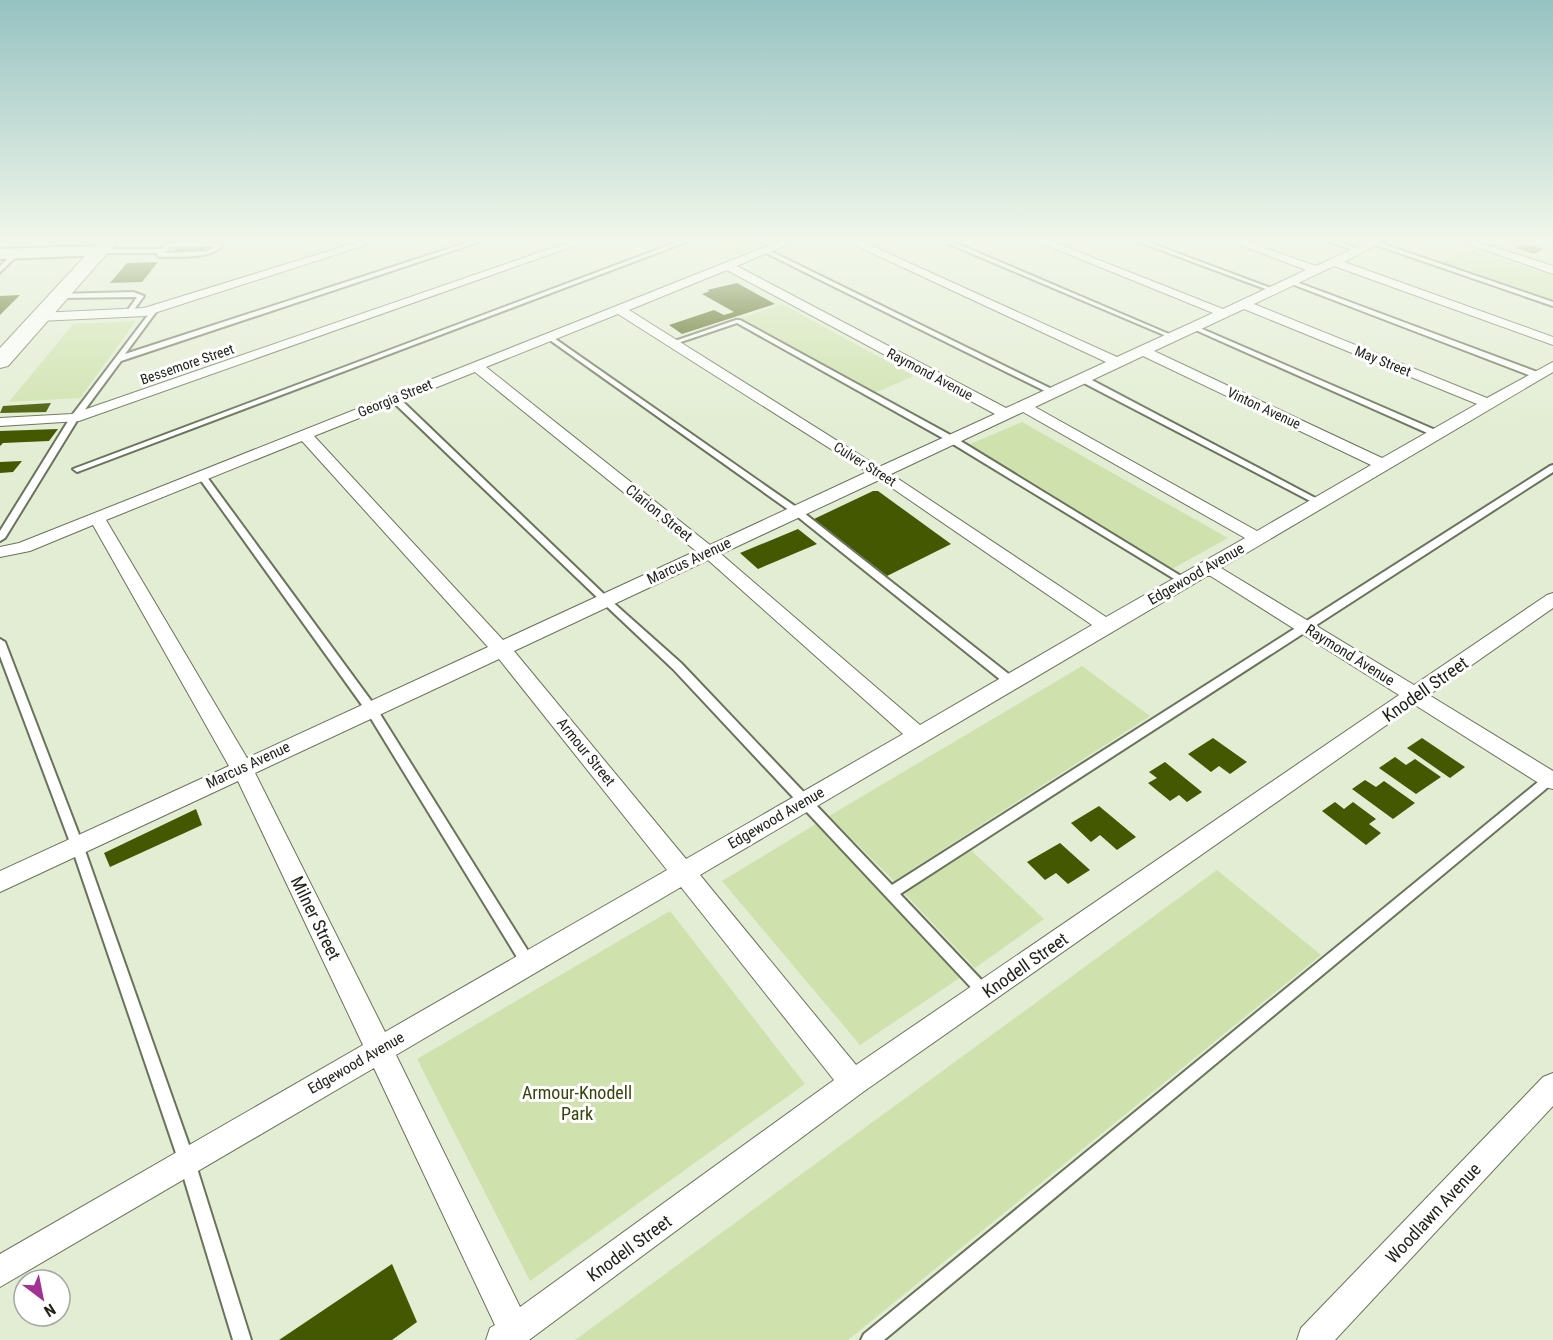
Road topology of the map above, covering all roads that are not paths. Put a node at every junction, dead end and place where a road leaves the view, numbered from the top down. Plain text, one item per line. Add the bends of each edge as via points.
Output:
1 (51, 304) edge
2 (136, 304) edge
3 (170, 304) edge
4 (287, 304) edge
5 (403, 304) edge
6 (519, 304) edge
7 (633, 304) edge
8 (798, 304) edge
9 (873, 304) edge
10 (988, 304) edge
11 (1094, 304) edge
12 (1199, 304) edge
13 (1244, 304) joint
14 (1352, 304) edge
15 (1449, 304) edge
16 (156, 308) junction
17 (619, 309) junction
18 (1223, 313) junction
19 (128, 314) junction
20 (39, 317) junction
21 (1193, 327) junction
22 (549, 337) junction
23 (1173, 337) junction
24 (1553, 341) edge
25 (673, 343) junction
26 (1143, 351) junction
27 (118, 359) junction
28 (0, 361) edge
29 (1118, 363) junction
30 (476, 366) junction
31 (1545, 371) edge
32 (1083, 379) junction
33 (1054, 392) junction
34 (394, 398) junction
35 (1489, 404) junction
36 (1023, 406) junction
37 (1006, 414) junction
38 (74, 418) junction
39 (0, 422) edge
40 (304, 434) junction
41 (1437, 434) junction
42 (951, 440) junction
43 (1384, 465) junction
44 (1553, 468) edge
45 (76, 469) dead end
46 (879, 473) junction
47 (201, 475) junction
48 (1319, 502) junction
49 (796, 511) junction
50 (96, 517) junction
51 (0, 538) edge
52 (1258, 538) junction
53 (0, 552) edge
54 (709, 552) junction
55 (1208, 567) junction
56 (1184, 581) junction
57 (1553, 599) edge
58 (604, 600) junction
59 (1106, 626) junction
60 (1304, 627) junction
61 (0, 642) edge
62 (501, 648) junction
63 (1011, 682) junction
64 (1415, 696) junction
65 (371, 709) junction
66 (919, 736) junction
67 (241, 769) junction
68 (1552, 779) edge
69 (807, 801) junction
70 (77, 845) junction
71 (683, 873) junction
72 (0, 882) edge
73 (891, 892) junction
74 (528, 963) junction
75 (985, 993) junction
76 (379, 1050) junction
77 (854, 1083) junction
78 (1553, 1086) edge
79 (187, 1162) junction
80 (0, 1271) edge
81 (508, 1336) edge
82 (242, 1340) edge
83 (870, 1340) edge
84 (1313, 1340) edge

1 - 20 main road
2 - 19 lane
3 - 16 street
4 - 27 lane
5 - 38 street, Bessemore Street
6 - 45 lane
7 - 17 street, Georgia Street
8 - 37 street, Raymond Avenue
9 - 33 lane
10 - 29 street
11 - 23 lane
12 - 18 street
13 - 18 street, Marcus Avenue
13 - 35 street, May Street
14 - 31 lane
15 - 24 street
16 - 19 street
16 - 27 lane
17 - 22 street, Georgia Street
17 - 25 street, Culver Street
18 - 21 street, Marcus Avenue
19 - 20 street
20 - 28 main road
21 - 23 street, Marcus Avenue
21 - 41 lane
22 - 30 street, Georgia Street
22 - 49 lane
23 - 26 street, Marcus Avenue
25 - 42 lane via 738,321
25 - 46 street, Culver Street
26 - 29 street, Marcus Avenue
26 - 43 street, Vinton Avenue
27 - 38 lane
29 - 32 street, Marcus Avenue
30 - 34 street, Georgia Street
30 - 54 street, Clarion Street
31 - 35 street, Edgewood Avenue
32 - 33 street, Marcus Avenue
32 - 48 lane
33 - 36 street, Marcus Avenue
34 - 40 street, Georgia Street
34 - 58 lane
35 - 41 street, Edgewood Avenue
36 - 37 street, Marcus Avenue
36 - 52 street
37 - 42 street, Marcus Avenue
38 - 39 street, Bessemore Street
38 - 51 lane
40 - 47 street, Georgia Street
40 - 62 street, Armour Street
41 - 43 street, Edgewood Avenue
42 - 46 street, Marcus Avenue
42 - 56 lane
43 - 48 street, Edgewood Avenue
44 - 60 lane
46 - 49 street, Marcus Avenue
46 - 59 street, Culver Street
47 - 50 street, Georgia Street
47 - 65 lane
48 - 52 street, Edgewood Avenue
49 - 54 street, Marcus Avenue
49 - 63 lane
50 - 53 street, Georgia Street via 24,547
50 - 67 street, Milner Street
52 - 55 street, Edgewood Avenue
54 - 58 street, Marcus Avenue
54 - 66 street, Clarion Street
55 - 56 street, Edgewood Avenue
55 - 60 street, Raymond Avenue
56 - 59 street, Edgewood Avenue
57 - 64 street, Knodell Street
58 - 62 street, Marcus Avenue
58 - 69 lane via 677,666
59 - 63 street, Edgewood Avenue
60 - 64 street, Raymond Avenue
60 - 73 lane
61 - 70 lane
62 - 65 street, Marcus Avenue
62 - 71 street, Armour Street
63 - 66 street, Edgewood Avenue
64 - 68 street, Raymond Avenue
64 - 75 street, Knodell Street
65 - 67 street, Marcus Avenue
65 - 74 lane
66 - 69 street, Edgewood Avenue
67 - 70 street, Marcus Avenue
67 - 76 street, Milner Street
68 - 83 lane
69 - 71 street, Edgewood Avenue
69 - 73 lane
70 - 72 street, Marcus Avenue
70 - 79 lane
71 - 74 street, Edgewood Avenue
71 - 77 street, Armour Street
73 - 75 lane
74 - 76 street, Edgewood Avenue
75 - 77 street, Knodell Street
76 - 79 street, Edgewood Avenue
76 - 81 street, Milner Street
77 - 81 street, Knodell Street
78 - 84 street, Woodlawn Avenue
79 - 80 street, Edgewood Avenue
79 - 82 lane

